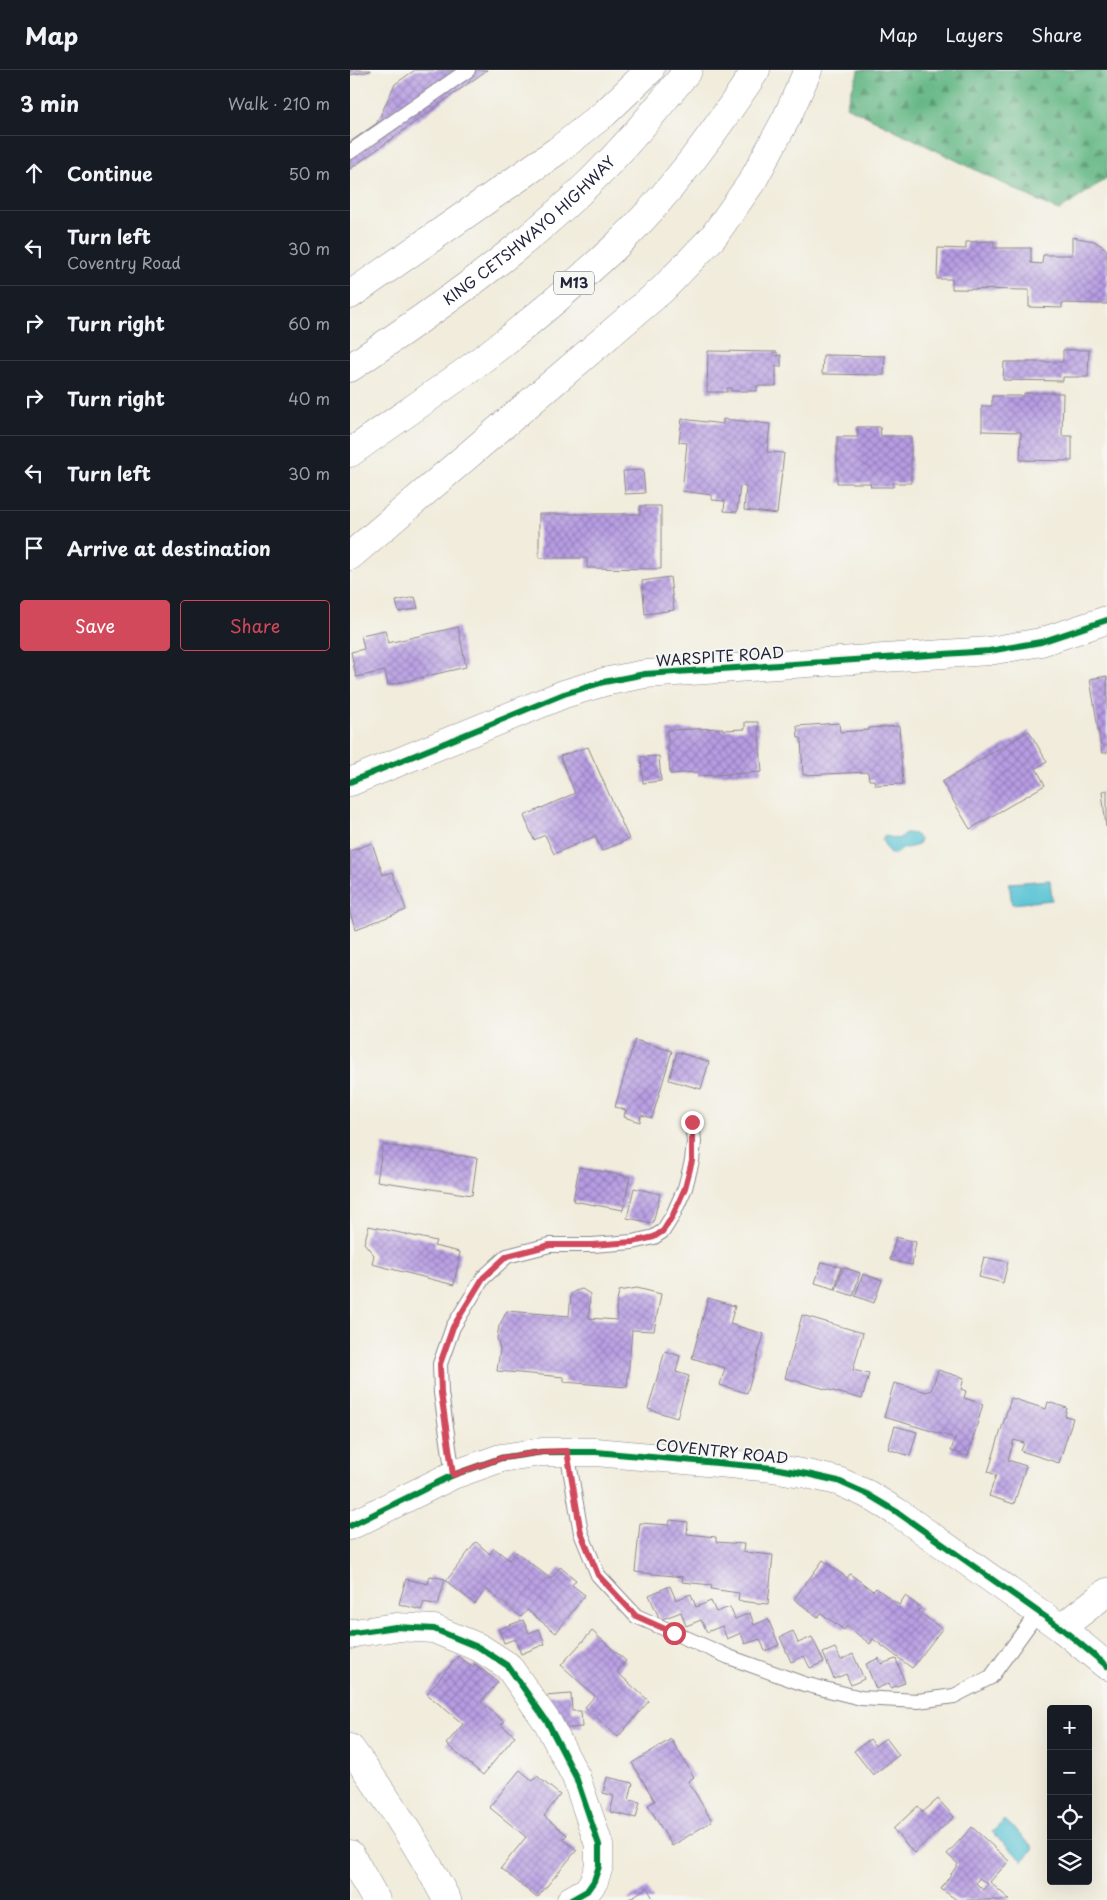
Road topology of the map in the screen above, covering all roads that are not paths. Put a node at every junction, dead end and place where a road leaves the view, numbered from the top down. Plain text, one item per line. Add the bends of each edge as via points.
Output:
1 (468, 70) edge
2 (650, 70) edge
3 (688, 70) edge
4 (756, 70) edge
5 (808, 70) edge
6 (350, 152) edge
7 (350, 295) edge
8 (350, 368) edge
9 (350, 453) edge
10 (350, 556) edge
11 (1107, 620) edge
12 (350, 782) edge
13 (692, 1122) dead end
14 (567, 1451) junction
15 (453, 1475) junction
16 (350, 1526) edge
17 (1107, 1592) edge
18 (1038, 1612) junction
19 (1062, 1628) junction
20 (350, 1635) edge
21 (1107, 1666) edge
22 (350, 1748) edge
23 (350, 1854) edge
24 (376, 1900) edge
25 (447, 1900) edge
26 (571, 1900) edge

1 - 6 lane
2 - 7 main road via 605,113 557,151
3 - 8 main road, KING CETSHWAYO HIGHWAY via 650,118 593,179 511,253 442,306
4 - 9 main road, M13 via 666,192 615,247 489,354
5 - 10 main road via 753,180 714,237 663,289
11 - 12 main road, WARSPITE ROAD via 1041,642 989,651 645,674 604,682 564,694
13 - 15 lane via 692,1161 685,1188 663,1231 654,1237 633,1242 550,1245 507,1256 483,1278 453,1327 440,1364
14 - 15 main road, COVENTRY ROAD via 501,1458
14 - 18 main road, COVENTRY ROAD via 773,1468 838,1481 897,1512
14 - 18 lane via 581,1533 598,1575 636,1616 804,1684 860,1698 918,1701 954,1696 991,1677
15 - 16 main road, COVENTRY ROAD
17 - 19 main road
18 - 19 main road, COVENTRY ROAD
19 - 21 main road, COVENTRY ROAD
20 - 26 main road via 396,1627 434,1629 480,1648 508,1666 548,1723 576,1777 599,1845 599,1866 594,1881 587,1891
22 - 25 main road via 426,1860
23 - 24 main road

